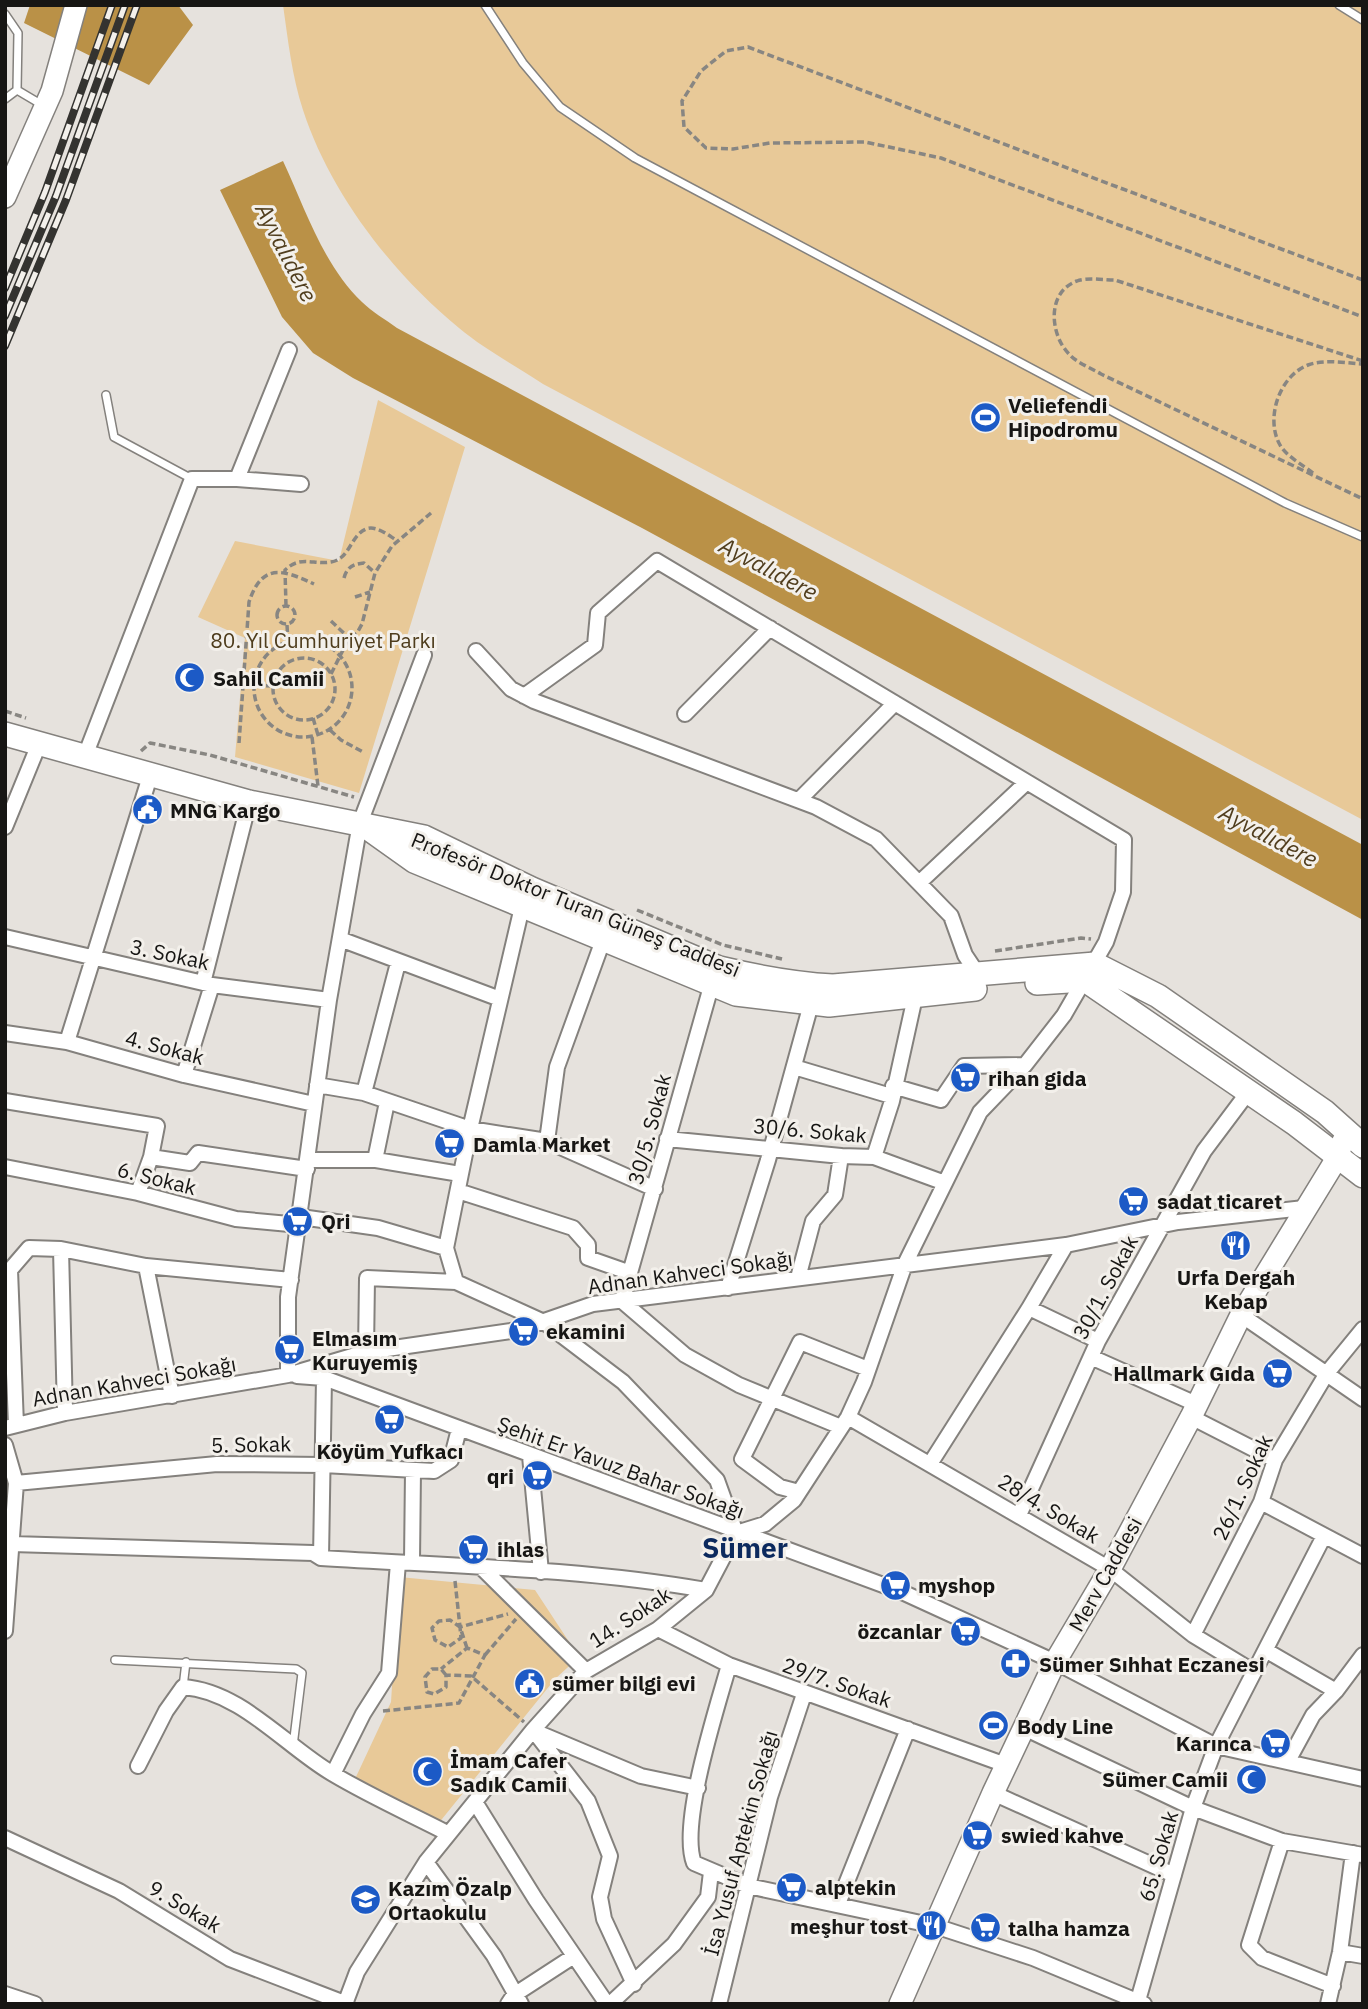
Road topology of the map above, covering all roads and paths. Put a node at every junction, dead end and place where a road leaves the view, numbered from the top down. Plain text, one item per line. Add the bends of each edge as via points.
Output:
1 (76, 5) edge
2 (485, 5) edge
3 (1339, 5) edge
4 (5, 14) edge
5 (1363, 20) edge
6 (17, 89) junction
7 (5, 99) edge
8 (46, 107) junction
9 (5, 197) edge
10 (1363, 280) edge
11 (1363, 317) edge
12 (289, 350) dead end
13 (1363, 362) edge
14 (106, 395) dead end
15 (1319, 478) junction
16 (192, 479) junction
17 (237, 479) junction
18 (302, 484) dead end
19 (1362, 497) edge
20 (431, 513) dead end
21 (1363, 537) edge
22 (396, 540) junction
23 (285, 570) junction
24 (375, 573) junction
25 (344, 578) dead end
26 (314, 584) dead end
27 (370, 592) junction
28 (355, 597) dead end
29 (286, 606) junction
30 (331, 621) dead end
31 (287, 625) junction
32 (770, 628) junction
33 (349, 638) junction
34 (288, 642) junction
35 (476, 651) dead end
36 (424, 655) dead end
37 (342, 658) junction
38 (331, 674) junction
39 (244, 685) junction
40 (254, 685) junction
41 (274, 686) junction
42 (524, 696) junction
43 (895, 703) junction
44 (685, 714) dead end
45 (313, 718) junction
46 (330, 730) junction
47 (5, 734) edge
48 (318, 735) junction
49 (312, 737) junction
50 (239, 743) dead end
51 (39, 744) junction
52 (129, 748) dead end
53 (363, 752) dead end
54 (85, 755) junction
55 (151, 774) junction
56 (1027, 782) junction
57 (317, 786) junction
58 (799, 800) junction
59 (249, 802) junction
60 (370, 802) junction
61 (360, 823) junction
62 (5, 827) edge
63 (919, 883) junction
64 (522, 907) junction
65 (635, 909) dead end
66 (607, 931) junction
67 (5, 936) edge
68 (340, 939) junction
69 (1106, 942) junction
70 (92, 959) junction
71 (790, 961) dead end
72 (398, 963) junction
73 (971, 964) junction
74 (1090, 972) junction
75 (715, 975) junction
76 (207, 984) junction
77 (915, 997) junction
78 (500, 999) junction
79 (329, 1000) junction
80 (811, 1004) junction
81 (5, 1032) edge
82 (67, 1042) junction
83 (1026, 1065) junction
84 (794, 1067) junction
85 (184, 1075) junction
86 (317, 1085) junction
87 (892, 1091) junction
88 (1249, 1091) junction
89 (364, 1093) junction
90 (5, 1101) edge
91 (387, 1102) junction
92 (314, 1104) junction
93 (470, 1129) junction
94 (667, 1139) junction
95 (1355, 1139) edge
96 (547, 1141) junction
97 (771, 1148) junction
98 (841, 1156) junction
99 (151, 1157) junction
100 (874, 1157) junction
101 (1337, 1157) junction
102 (375, 1160) junction
103 (308, 1164) junction
104 (5, 1167) edge
105 (460, 1174) junction
106 (1363, 1176) edge
107 (945, 1183) junction
108 (655, 1189) junction
109 (458, 1191) junction
110 (138, 1193) junction
111 (1304, 1208) junction
112 (300, 1221) junction
113 (1162, 1225) junction
114 (1066, 1245) junction
115 (446, 1248) junction
116 (61, 1249) junction
117 (905, 1264) junction
118 (146, 1266) junction
119 (628, 1272) junction
120 (798, 1278) junction
121 (291, 1280) junction
122 (456, 1282) junction
123 (728, 1288) junction
124 (622, 1301) junction
125 (1029, 1308) junction
126 (1241, 1315) junction
127 (544, 1322) junction
128 (1363, 1328) edge
129 (1098, 1341) junction
130 (366, 1352) junction
131 (1091, 1357) junction
132 (869, 1369) junction
133 (1327, 1373) junction
134 (288, 1375) junction
135 (324, 1378) junction
136 (172, 1396) junction
137 (773, 1399) junction
138 (1363, 1399) edge
139 (1194, 1411) junction
140 (65, 1413) junction
141 (845, 1422) junction
142 (11, 1426) edge
143 (459, 1429) junction
144 (5, 1445) edge
145 (530, 1455) junction
146 (1275, 1460) junction
147 (930, 1464) junction
148 (323, 1465) junction
149 (413, 1470) junction
150 (16, 1483) junction
151 (799, 1492) junction
152 (1261, 1502) junction
153 (1019, 1515) junction
154 (736, 1533) junction
155 (1324, 1536) junction
156 (12, 1544) junction
157 (1363, 1556) edge
158 (321, 1558) junction
159 (405, 1562) junction
160 (453, 1564) junction
161 (480, 1566) junction
162 (1110, 1569) junction
163 (541, 1572) junction
164 (706, 1590) junction
165 (7, 1591) edge
166 (524, 1610) junction
167 (460, 1627) junction
168 (657, 1629) junction
169 (5, 1632) edge
170 (1194, 1635) junction
171 (467, 1648) junction
172 (1267, 1651) junction
173 (485, 1655) junction
174 (1363, 1655) edge
175 (115, 1660) dead end
176 (186, 1662) junction
177 (1055, 1662) junction
178 (729, 1665) junction
179 (441, 1669) junction
180 (586, 1671) junction
181 (1254, 1672) junction
182 (446, 1675) junction
183 (471, 1676) junction
184 (183, 1686) junction
185 (1336, 1691) junction
186 (804, 1694) junction
187 (363, 1714) junction
188 (1024, 1728) junction
189 (908, 1729) junction
190 (533, 1730) junction
191 (1216, 1746) junction
192 (293, 1747) junction
193 (1288, 1761) junction
194 (1006, 1765) junction
195 (138, 1766) dead end
196 (333, 1774) junction
197 (1363, 1779) edge
198 (698, 1788) junction
199 (993, 1793) junction
200 (475, 1802) junction
201 (1193, 1808) junction
202 (447, 1833) junction
203 (5, 1838) edge
204 (1282, 1840) junction
205 (1358, 1854) edge
206 (426, 1862) junction
207 (710, 1872) junction
208 (1174, 1875) junction
209 (748, 1886) junction
210 (838, 1904) junction
211 (935, 1926) junction
212 (1340, 1952) junction
213 (574, 1956) junction
214 (1363, 1956) edge
215 (634, 1984) junction
216 (1333, 1986) junction
217 (5, 1994) edge
218 (514, 2001) edge
219 (346, 2003) edge
220 (1139, 2003) edge
221 (35, 2004) edge
222 (609, 2004) edge
223 (719, 2004) edge
224 (900, 2004) edge
225 (1328, 2004) edge

1 - 8 main road
2 - 21 lane via 523,63 560,107 635,158 1285,503
3 - 5 lane
4 - 6 lane via 18,33
6 - 7 lane
6 - 8 lane
8 - 9 main road
10 - 11 path via 748,47 726,51 701,71 682,102 684,127 706,148 865,142 941,158
12 - 17 street
13 - 15 path via 1308,365 1294,373 1282,389 1274,432 1281,447
13 - 15 path via 1115,280 1077,281 1061,292 1054,311 1055,332 1069,355
14 - 16 lane via 114,437
15 - 19 path
16 - 17 street
16 - 54 street
17 - 18 street
20 - 22 path
22 - 23 path via 367,529 346,554 332,562 299,561
22 - 24 path
23 - 26 path
23 - 29 path
23 - 39 path via 272,572 255,584 249,602
24 - 25 path via 364,563 356,564
24 - 27 path
27 - 28 path
27 - 33 path via 362,624
29 - 31 path via 296,614
29 - 31 path via 277,615
30 - 33 path
31 - 34 path
32 - 42 street via 657,561 598,613 595,645
32 - 43 street
32 - 44 street
33 - 37 path
34 - 37 path via 308,639 324,643
34 - 40 path via 265,657
35 - 42 street via 511,689
36 - 60 street
37 - 38 path
37 - 46 path via 352,681 352,697 346,713
38 - 41 path via 316,661 296,659 280,671
38 - 45 path via 335,683 331,704
39 - 40 path
39 - 50 path
40 - 41 path
40 - 49 path via 256,704 275,730 290,737
41 - 45 path via 275,700 288,715
42 - 58 street
43 - 56 street
43 - 58 street
45 - 48 path
46 - 48 path
46 - 53 path
47 - 51 main road, Profesör Doktor Turan Güneş Caddesi
48 - 49 path
49 - 57 path
51 - 54 main road, Profesör Doktor Turan Güneş Caddesi
51 - 62 street
52 - 57 path via 141,751 150,743 210,755
54 - 55 main road, Profesör Doktor Turan Güneş Caddesi
55 - 59 main road, Profesör Doktor Turan Güneş Caddesi
55 - 70 street
56 - 63 street
56 - 69 street via 1124,841 1123,892
57 - 60 path
58 - 63 street via 876,839
59 - 61 main road, Profesör Doktor Turan Güneş Caddesi
59 - 76 street
60 - 61 street
61 - 64 main road, Profesör Doktor Turan Güneş Caddesi via 414,861
61 - 66 main road, Profesör Doktor Turan Güneş Caddesi via 424,837
61 - 68 street
63 - 73 street via 951,916
64 - 66 main road, Profesör Doktor Turan Güneş Caddesi
64 - 78 street
65 - 71 path via 723,945
66 - 75 main road, Profesör Doktor Turan Güneş Caddesi
66 - 96 street via 557,1067
67 - 70 street, 3. Sokak
68 - 72 street
68 - 79 street
69 - 73 path via 1081,938
69 - 74 street
70 - 76 street, 3. Sokak
70 - 82 street
72 - 78 street
72 - 89 street
73 - 74 main road, Profesör Doktor Turan Güneş Caddesi
73 - 75 main road, Profesör Doktor Turan Güneş Caddesi via 833,986
74 - 77 main road, Profesör Doktor Turan Güneş Caddesi
74 - 83 street via 1065,1015
74 - 88 main road
74 - 95 main road via 1157,996 1325,1112
75 - 80 main road, Profesör Doktor Turan Güneş Caddesi via 736,994
75 - 94 street, 30/5. Sokak
76 - 79 street, 3. Sokak
76 - 85 street
77 - 80 main road, Profesör Doktor Turan Güneş Caddesi
77 - 87 street
78 - 93 street
79 - 86 street
80 - 84 street
81 - 82 street, 4. Sokak
82 - 85 street, 4. Sokak
83 - 87 street via 964,1066 941,1100
83 - 107 street via 980,1112
84 - 87 street
84 - 97 street
85 - 92 street, 4. Sokak
86 - 89 street
86 - 92 street
87 - 100 street
88 - 101 main road
88 - 113 street, 30/1. Sokak via 1203,1151
89 - 91 street
90 - 99 street via 158,1126
91 - 93 street
91 - 102 street
92 - 103 street
93 - 96 street
93 - 105 street
94 - 97 street, 30/6. Sokak
94 - 108 street, 30/5. Sokak
95 - 101 main road, Merv Caddesi
96 - 108 street
97 - 98 street, 30/6. Sokak
97 - 123 street
98 - 100 street, 30/6. Sokak
98 - 120 street via 835,1195 813,1221
99 - 103 street via 190,1163 198,1153
99 - 110 street
100 - 107 street, 30/6. Sokak
101 - 106 main road
101 - 111 main road, Merv Caddesi
102 - 103 street
102 - 105 street
103 - 112 street
104 - 110 street, 6. Sokak
105 - 109 street
107 - 117 street
108 - 119 street, 30/5. Sokak
109 - 115 street
109 - 119 street via 573,1228 587,1245 588,1258
110 - 112 street, 6. Sokak via 236,1219
111 - 113 street, Adnan Kahveci Sokağı
111 - 126 main road, Merv Caddesi
112 - 115 street, 6. Sokak via 378,1228
112 - 121 street
113 - 114 street, Adnan Kahveci Sokağı
113 - 129 street, 30/1. Sokak
114 - 117 street, Adnan Kahveci Sokağı
114 - 125 street
115 - 122 street
116 - 118 street
116 - 140 street
116 - 142 street via 29,1248 10,1270
117 - 120 street, Adnan Kahveci Sokağı
117 - 132 street
118 - 121 street
118 - 136 street
119 - 124 street, 30/5. Sokak
120 - 123 street, Adnan Kahveci Sokağı
121 - 134 street
122 - 127 street
122 - 130 street via 367,1278
123 - 124 street, Adnan Kahveci Sokağı
124 - 127 street, Adnan Kahveci Sokağı via 593,1304
124 - 137 street, 28/4. Sokak via 685,1355
125 - 129 street
125 - 147 street
126 - 133 street
126 - 139 main road, Merv Caddesi
127 - 130 street, Adnan Kahveci Sokağı via 496,1334
127 - 154 street via 623,1382 717,1480
128 - 133 street, 26/1. Sokak
129 - 131 street, 30/1. Sokak
130 - 134 street, Adnan Kahveci Sokağı
131 - 139 street
131 - 153 street, 30/1. Sokak
132 - 137 street via 800,1342
132 - 141 street
133 - 138 street
133 - 146 street, 26/1. Sokak
134 - 135 street, Şehit Er Yavuz Bahar Sokağı
134 - 136 street, Adnan Kahveci Sokağı
135 - 143 street, Şehit Er Yavuz Bahar Sokağı
135 - 148 street
136 - 140 street, Adnan Kahveci Sokağı
137 - 141 street, 28/4. Sokak
137 - 151 street via 742,1459 780,1487
139 - 146 street
139 - 162 main road, Merv Caddesi
140 - 142 street, Adnan Kahveci Sokağı
141 - 147 street, 28/4. Sokak
141 - 151 street
143 - 145 street, Şehit Er Yavuz Bahar Sokağı
143 - 149 street, 5. Sokak via 451,1460 435,1471
144 - 150 street
145 - 154 street, Şehit Er Yavuz Bahar Sokağı
145 - 163 street
146 - 152 street, 26/1. Sokak
147 - 153 street, 28/4. Sokak
148 - 149 street, 5. Sokak
148 - 150 street, 5. Sokak via 217,1464
148 - 158 street
149 - 159 street
150 - 156 street
151 - 154 street via 765,1524
152 - 155 street
152 - 170 street, 26/1. Sokak
153 - 162 street, 28/4. Sokak
154 - 164 street, 14. Sokak
154 - 177 street, Şehit Er Yavuz Bahar Sokağı via 902,1592
155 - 157 street
155 - 172 street, 65. Sokak
156 - 158 street via 313,1553
156 - 165 street
158 - 159 street
159 - 160 street
159 - 187 street via 390,1672
160 - 161 street
160 - 167 path
161 - 163 street
161 - 166 street
162 - 170 street, 28/4. Sokak
162 - 177 main road, Merv Caddesi
163 - 164 street via 640,1578
164 - 168 street, 14. Sokak
165 - 169 street
166 - 167 path
166 - 173 path
166 - 180 street
167 - 167 path via 450,1620 439,1621 432,1628 435,1640 448,1647 456,1644
167 - 171 path
168 - 178 street, 29/7. Sokak
168 - 180 street, 14. Sokak
170 - 181 street, 28/4. Sokak
171 - 173 path
171 - 179 path
172 - 181 street, 65. Sokak
172 - 185 street
173 - 183 path
174 - 185 street
175 - 176 lane
176 - 184 lane
176 - 192 lane via 302,1673
177 - 188 main road, Merv Caddesi
177 - 191 street, Şehit Er Yavuz Bahar Sokağı
178 - 186 street, 29/7. Sokak
178 - 198 street
179 - 182 path
179 - 182 path via 432,1669 425,1677 427,1692 434,1694 446,1687
180 - 190 street, 14. Sokak
181 - 191 street, 65. Sokak
182 - 183 path
183 - 187 path via 459,1703
183 - 190 path
184 - 192 street via 223,1696
184 - 195 street
185 - 193 street via 1313,1715
186 - 189 street, 29/7. Sokak
186 - 209 street, İsa Yusuf Aptekin Sokağı via 770,1797
187 - 196 street
188 - 194 main road, Merv Caddesi
188 - 201 street
189 - 194 street, 29/7. Sokak
189 - 210 street
190 - 198 street via 641,1776
190 - 200 street, 14. Sokak
190 - 215 street via 587,1801 606,1845 610,1856 600,1897 604,1919
191 - 193 street, Şehit Er Yavuz Bahar Sokağı
191 - 201 street, 65. Sokak
192 - 196 street
193 - 197 street, Şehit Er Yavuz Bahar Sokağı
194 - 199 main road, Merv Caddesi
196 - 202 street
198 - 207 street via 690,1853 694,1863
199 - 208 street
199 - 211 main road, Merv Caddesi
200 - 202 street, 14. Sokak
200 - 213 street
201 - 204 street
201 - 208 street, 65. Sokak
202 - 206 street, 14. Sokak
203 - 219 street, 9. Sokak via 119,1891 230,1959
204 - 205 street
204 - 216 street via 1249,1945 1262,1958
205 - 212 street
206 - 218 street via 494,1956
206 - 219 street, 14. Sokak via 356,1972
207 - 209 street
207 - 215 street via 708,1897 674,1944
208 - 220 street, 65. Sokak
209 - 210 street
209 - 223 street, İsa Yusuf Aptekin Sokağı
210 - 211 street
211 - 220 street via 1033,1958
211 - 224 main road, Merv Caddesi
212 - 214 street
212 - 216 street
213 - 218 street
213 - 222 street
215 - 222 street
216 - 225 street
217 - 221 street

